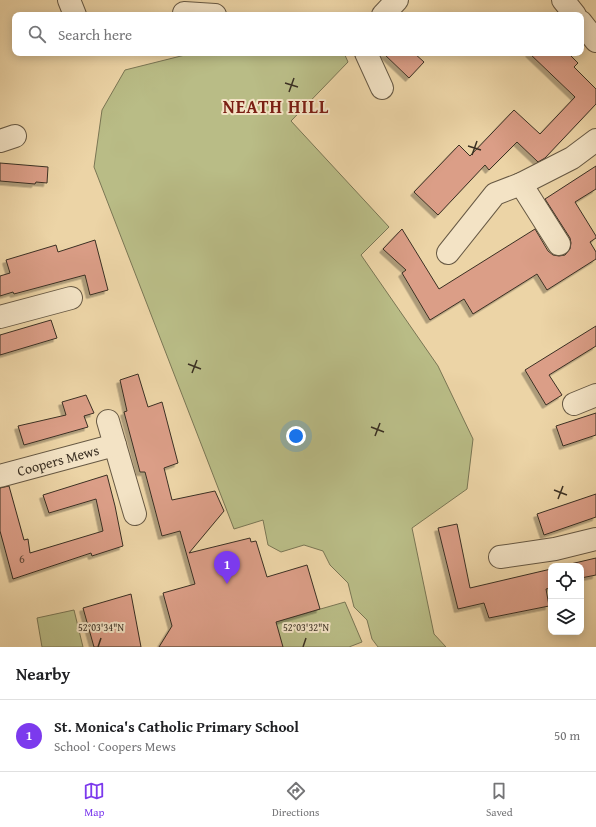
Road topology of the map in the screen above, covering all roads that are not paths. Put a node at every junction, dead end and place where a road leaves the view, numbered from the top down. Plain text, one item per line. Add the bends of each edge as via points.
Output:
1 (69, 0) edge
2 (397, 0) edge
3 (563, 0) edge
4 (74, 12) edge
5 (386, 12) edge
6 (573, 12) edge
7 (584, 26) edge
8 (596, 41) edge
9 (367, 56) edge
10 (382, 88) dead end
11 (596, 140) edge
12 (521, 184) junction
13 (559, 244) dead end
14 (448, 253) dead end
15 (71, 298) dead end
16 (0, 318) edge
17 (596, 395) edge
18 (574, 404) dead end
19 (108, 421) dead end
20 (115, 445) junction
21 (0, 476) edge
22 (135, 514) dead end
23 (596, 539) edge
24 (500, 557) dead end

1 - 4 street
2 - 5 street
3 - 6 street
7 - 8 street
9 - 10 street
11 - 12 street via 572,158
12 - 13 street
12 - 14 street via 495,194
15 - 16 street
17 - 18 street
19 - 20 street, Coopers Mews
20 - 21 street, Coopers Mews
20 - 22 street, Coopers Mews
23 - 24 street via 555,549

